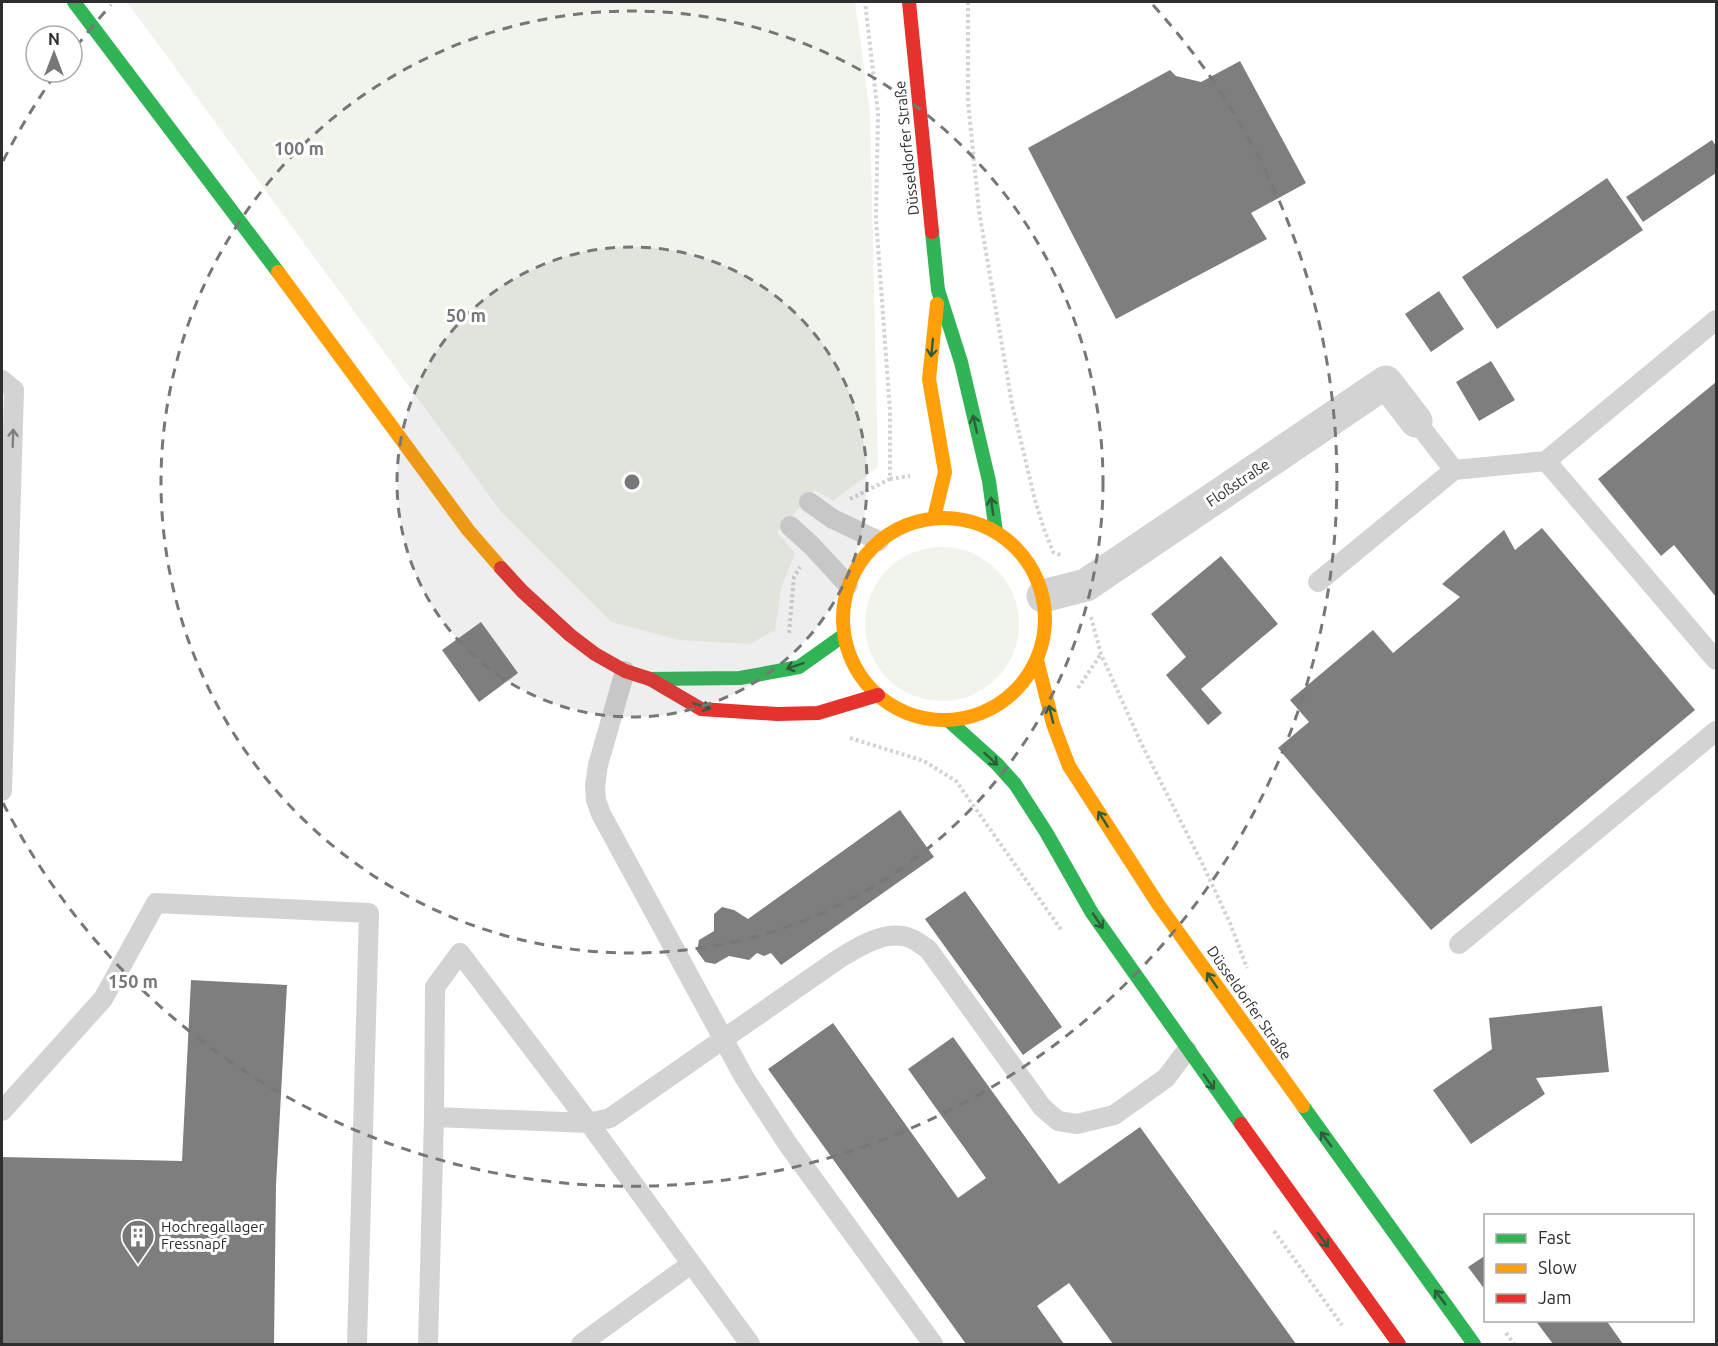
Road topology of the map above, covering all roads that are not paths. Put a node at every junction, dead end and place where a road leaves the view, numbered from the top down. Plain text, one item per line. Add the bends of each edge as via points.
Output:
1 (74, 2) edge
2 (909, 2) edge
3 (938, 290) junction
4 (1716, 320) edge
5 (2, 380) edge
6 (1416, 421) joint
7 (1546, 461) junction
8 (1454, 470) junction
9 (809, 502) dead end
10 (934, 518) junction
11 (790, 526) dead end
12 (996, 532) junction
13 (879, 541) junction
14 (1318, 582) dead end
15 (848, 585) junction
16 (1043, 596) junction
17 (844, 635) junction
18 (1037, 660) junction
19 (1716, 660) edge
20 (625, 671) junction
21 (650, 679) junction
22 (878, 695) junction
23 (948, 720) junction
24 (1716, 731) edge
25 (2, 790) edge
26 (1459, 944) dead end
27 (724, 1039) junction
28 (1187, 1050) junction
29 (2, 1111) edge
30 (434, 1117) junction
31 (589, 1123) junction
32 (692, 1264) junction
33 (357, 1344) edge
34 (428, 1344) edge
35 (581, 1344) edge
36 (750, 1344) edge
37 (933, 1344) edge
38 (1399, 1344) edge
39 (1474, 1344) edge

1 - 20 main road via 468,530 522,591 570,635
2 - 3 main road, Düsseldorfer Straße
3 -> 10 main road, Düsseldorfer Straße via 929,379 945,472
12 -> 3 main road, Düsseldorfer Straße via 989,481 961,362
4 - 7 lane
25 -> 5 lane via 14,390
6 - 8 lane
6 - 16 street, Floßstraße via 1386,382 1086,585
7 - 8 lane
7 - 19 lane
8 - 14 lane
9 - 13 lane via 833,519
10 - 12 main road via 956,518
10 - 13 main road via 905,525
11 - 15 lane
12 - 16 main road via 1017,548 1034,570
13 - 15 main road via 861,561
15 - 17 main road
16 - 18 main road via 1044,639
17 -> 21 main road via 799,667 740,678
17 - 22 main road via 850,658
18 - 23 main road via 1022,683 1001,703 976,715
39 -> 18 main road, Düsseldorfer Straße via 1111,833 1070,766 1053,724
20 - 21 main road
20 - 27 lane via 598,765 596,800
21 -> 22 main road via 701,709 818,713
22 - 23 main road via 910,714
23 -> 28 main road via 1015,784 1092,913
24 - 26 lane
27 - 28 lane via 840,958 866,943 891,936 910,938 928,949 1042,1107 1058,1121 1077,1124 1114,1115 1166,1078
27 - 31 lane via 610,1118
27 - 37 lane via 787,1143
28 -> 38 main road
29 - 33 lane via 103,999 156,903 369,913
30 - 31 lane
30 - 31 lane via 435,987 460,952
30 - 34 lane
31 - 32 lane
32 - 35 lane
32 - 36 lane

